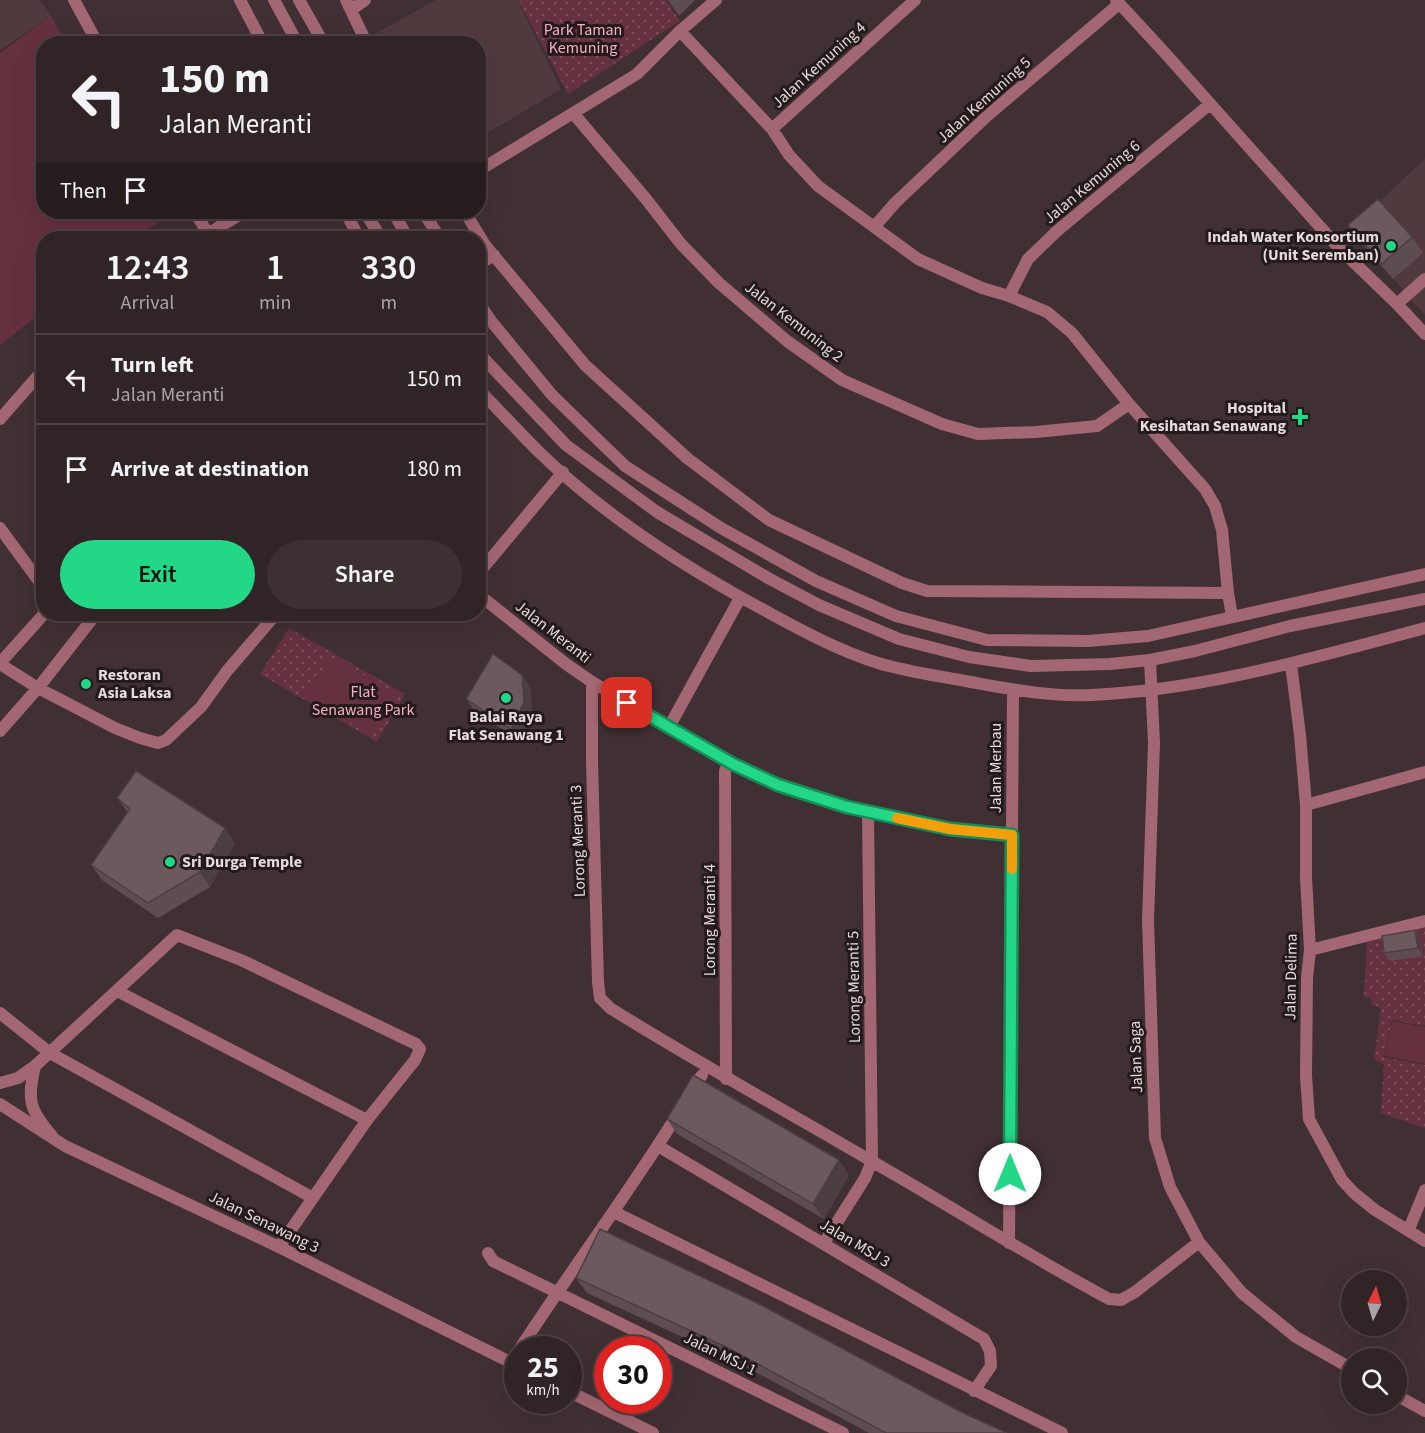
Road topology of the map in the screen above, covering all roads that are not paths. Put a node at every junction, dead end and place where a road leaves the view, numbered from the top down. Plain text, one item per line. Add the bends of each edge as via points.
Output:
1 (74, 0) edge
2 (240, 0) edge
3 (274, 0) edge
4 (299, 0) edge
5 (365, 0) edge
6 (716, 0) edge
7 (915, 0) edge
8 (1118, 2) edge
9 (348, 5) edge
10 (680, 31) junction
11 (94, 36) edge
12 (259, 36) edge
13 (294, 36) edge
14 (319, 36) edge
15 (363, 36) edge
16 (1210, 104) junction
17 (573, 114) junction
18 (772, 129) junction
19 (486, 166) edge
20 (232, 219) edge
21 (875, 226) junction
22 (212, 231) edge
23 (486, 250) edge
24 (494, 255) junction
25 (486, 260) edge
26 (1425, 279) edge
27 (1009, 296) junction
28 (1397, 304) junction
29 (486, 314) edge
30 (1425, 334) edge
31 (486, 361) edge
32 (36, 378) edge
33 (486, 397) edge
34 (1129, 404) junction
35 (0, 419) edge
36 (563, 472) junction
37 (0, 528) edge
38 (486, 564) edge
39 (1425, 574) edge
40 (36, 577) edge
41 (1228, 593) junction
42 (740, 598) junction
43 (1425, 599) edge
44 (486, 600) edge
45 (1232, 616) junction
46 (38, 621) edge
47 (91, 621) edge
48 (270, 621) edge
49 (1425, 628) edge
50 (1150, 660) junction
51 (0, 663) edge
52 (1291, 664) junction
53 (592, 682) junction
54 (38, 688) junction
55 (1013, 690) junction
56 (1152, 690) junction
57 (669, 727) junction
58 (0, 731) edge
59 (729, 762) junction
60 (1425, 772) edge
61 (1306, 805) junction
62 (868, 812) junction
63 (1012, 835) junction
64 (1425, 921) edge
65 (1310, 950) junction
66 (117, 991) junction
67 (0, 1013) edge
68 (50, 1053) junction
69 (35, 1066) junction
70 (702, 1075) dead end
71 (726, 1079) junction
72 (0, 1083) edge
73 (0, 1104) edge
74 (367, 1120) junction
75 (52, 1137) junction
76 (658, 1146) junction
77 (872, 1161) junction
78 (1425, 1190) edge
79 (313, 1198) junction
80 (614, 1212) junction
81 (1409, 1229) junction
82 (1425, 1240) edge
83 (1198, 1242) junction
84 (824, 1243) junction
85 (1009, 1243) junction
86 (279, 1247) junction
87 (488, 1253) dead end
88 (556, 1292) junction
89 (529, 1336) edge
90 (504, 1352) edge
91 (1341, 1363) edge
92 (974, 1391) junction
93 (582, 1398) edge
94 (1407, 1401) edge
95 (1425, 1411) edge
96 (653, 1433) edge
97 (843, 1433) edge
98 (1062, 1433) edge

1 - 11 street
2 - 12 street
3 - 13 street
4 - 14 street
5 - 9 street
6 - 10 street
7 - 18 street, Jalan Kemuning 4
8 - 16 street
8 - 21 street, Jalan Kemuning 5 via 987,116
9 - 15 street
10 - 17 street via 637,74
10 - 18 street
16 - 27 street, Jalan Kemuning 6 via 1050,238 1028,260
16 - 28 street via 1339,248
17 - 19 street
17 - 34 street, Jalan Kemuning 2 via 681,244 719,283 787,341 842,380 942,424 978,435 1097,426
18 - 21 street via 808,177
20 - 22 street
21 - 27 street via 918,259
23 - 24 street
24 - 25 street
24 - 41 street via 585,365 687,458 769,520 902,583 927,591
26 - 28 street
27 - 34 street via 1047,312 1072,333
28 - 30 street
29 - 45 street via 552,395 625,466 721,528 816,581 896,616 987,640 1088,641 1148,636
31 - 50 street via 567,445 613,480 657,512 819,605 899,639 969,657 1031,666
32 - 35 street
33 - 36 street
34 - 41 street via 1205,489 1215,506 1222,530
36 - 38 street
36 - 42 street via 651,543
37 - 40 street
39 - 45 street
41 - 45 street
42 - 55 street via 822,642 879,663
42 - 57 street
43 - 50 street
44 - 53 street, Jalan Meranti
46 - 51 street
47 - 54 street
48 - 54 street via 201,707 158,743 115,728
49 - 52 street
50 - 56 street, Jalan Saga
51 - 54 street
52 - 56 street
52 - 61 street, Jalan Delima
53 - 57 street, Jalan Meranti
53 - 71 street, Lorong Meranti 3 via 600,998 610,1008
54 - 58 street
55 - 56 street via 1080,695
55 - 63 street, Jalan Merbau
56 - 83 street, Jalan Saga via 1154,743 1148,901 1155,1138 1170,1187
57 - 59 street, Jalan Meranti
59 - 62 street, Jalan Meranti via 778,785
59 - 71 street, Lorong Meranti 4 via 725,771
60 - 61 street
61 - 65 street, Jalan Delima
62 - 63 street, Jalan Meranti via 950,829
62 - 77 street, Lorong Meranti 5
63 - 85 street, Jalan Merbau
64 - 65 street
65 - 81 street, Jalan Delima via 1306,1076 1309,1119 1342,1180 1375,1210
66 - 68 street
66 - 74 street
66 - 74 street via 177,935 241,960 416,1044 420,1049 415,1060
67 - 68 street
68 - 69 street
68 - 79 street
69 - 72 street via 18,1078
69 - 75 street via 30,1090 32,1106
70 - 76 street
71 - 77 street
73 - 75 street, Jalan Senawang 3
74 - 79 street
75 - 86 street, Jalan Senawang 3
76 - 80 street
76 - 84 street, Jalan MSJ 3
77 - 84 street
77 - 85 street
78 - 81 street
79 - 86 street
80 - 88 street
80 - 92 street
81 - 82 street, Jalan Delima
83 - 85 street via 1121,1300 1109,1299
83 - 91 street, Jalan Saga via 1242,1293 1296,1337
84 - 92 street, Jalan MSJ 3 via 984,1339 991,1365
86 - 90 street, Jalan Senawang 3
87 - 88 street, Jalan MSJ 1 via 493,1261
88 - 89 street
88 - 97 street, Jalan MSJ 1
92 - 98 street
93 - 96 street
94 - 95 street

